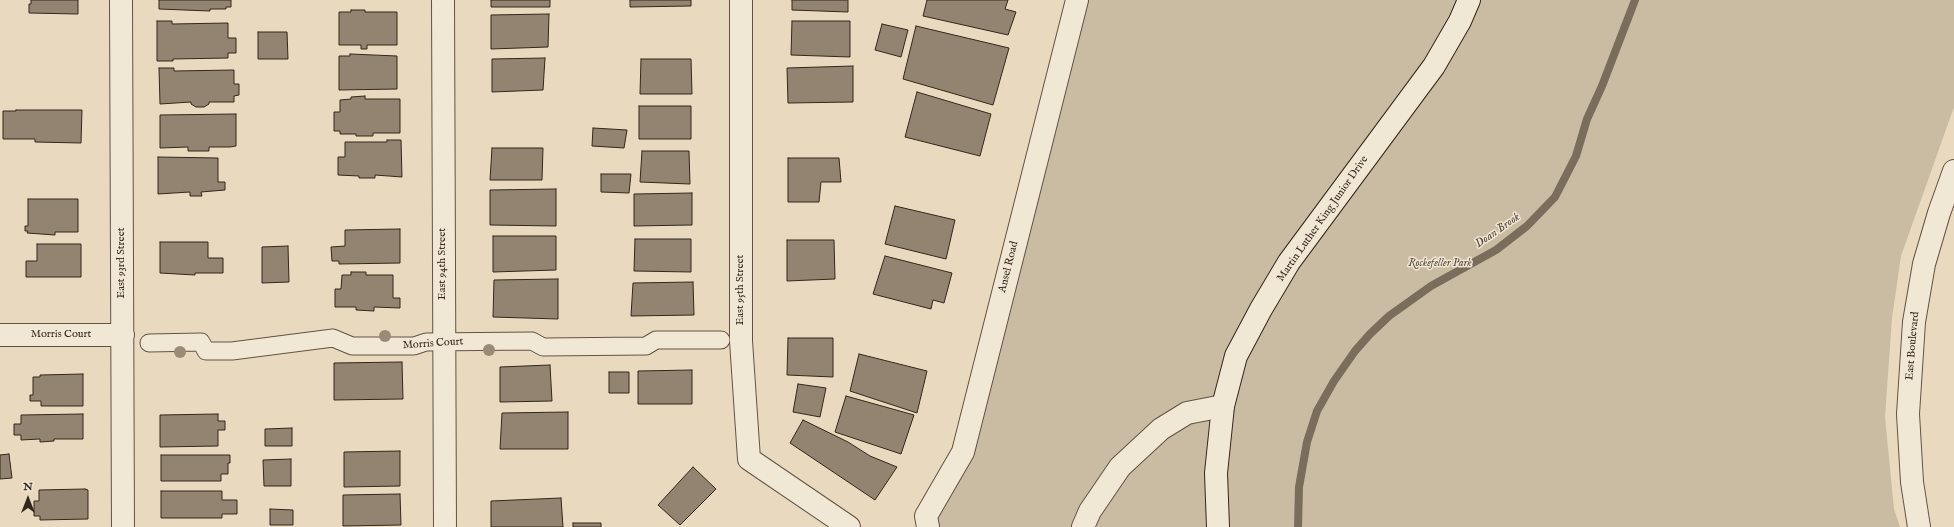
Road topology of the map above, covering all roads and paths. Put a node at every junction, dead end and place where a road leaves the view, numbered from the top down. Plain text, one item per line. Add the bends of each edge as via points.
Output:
1 (121, 0) edge
2 (444, 0) edge
3 (741, 0) edge
4 (1077, 0) edge
5 (1469, 0) edge
6 (1954, 171) edge
7 (0, 336) edge
8 (123, 336) junction
9 (721, 340) dead end
10 (443, 342) junction
11 (149, 343) dead end
12 (1223, 406) junction
13 (925, 523) edge
14 (124, 527) edge
15 (445, 527) edge
16 (849, 527) edge
17 (1083, 527) edge
18 (1218, 527) edge
19 (1919, 527) edge

1 - 8 street, East 93rd Street
2 - 10 street, East 94th Street
3 - 16 street, East 95th Street via 741,341 749,459
4 - 13 street, Ansel Road via 963,452
5 - 12 street, Martin Luther King Junior Drive via 1434,66 1289,262 1236,356
6 - 19 street, East Boulevard via 1924,264 1914,322 1908,414 1912,482
7 - 8 street, Morris Court
8 - 14 street, East 93rd Street
9 - 10 street, Morris Court via 656,340 646,346 551,347 543,347 532,341
10 - 11 street, Morris Court via 426,342 414,346 352,346 333,338 232,351 206,351 201,342
10 - 15 street, East 94th Street
12 - 17 street via 1187,413 1155,434 1120,467 1090,511
12 - 18 street, Martin Luther King Junior Drive via 1216,473

